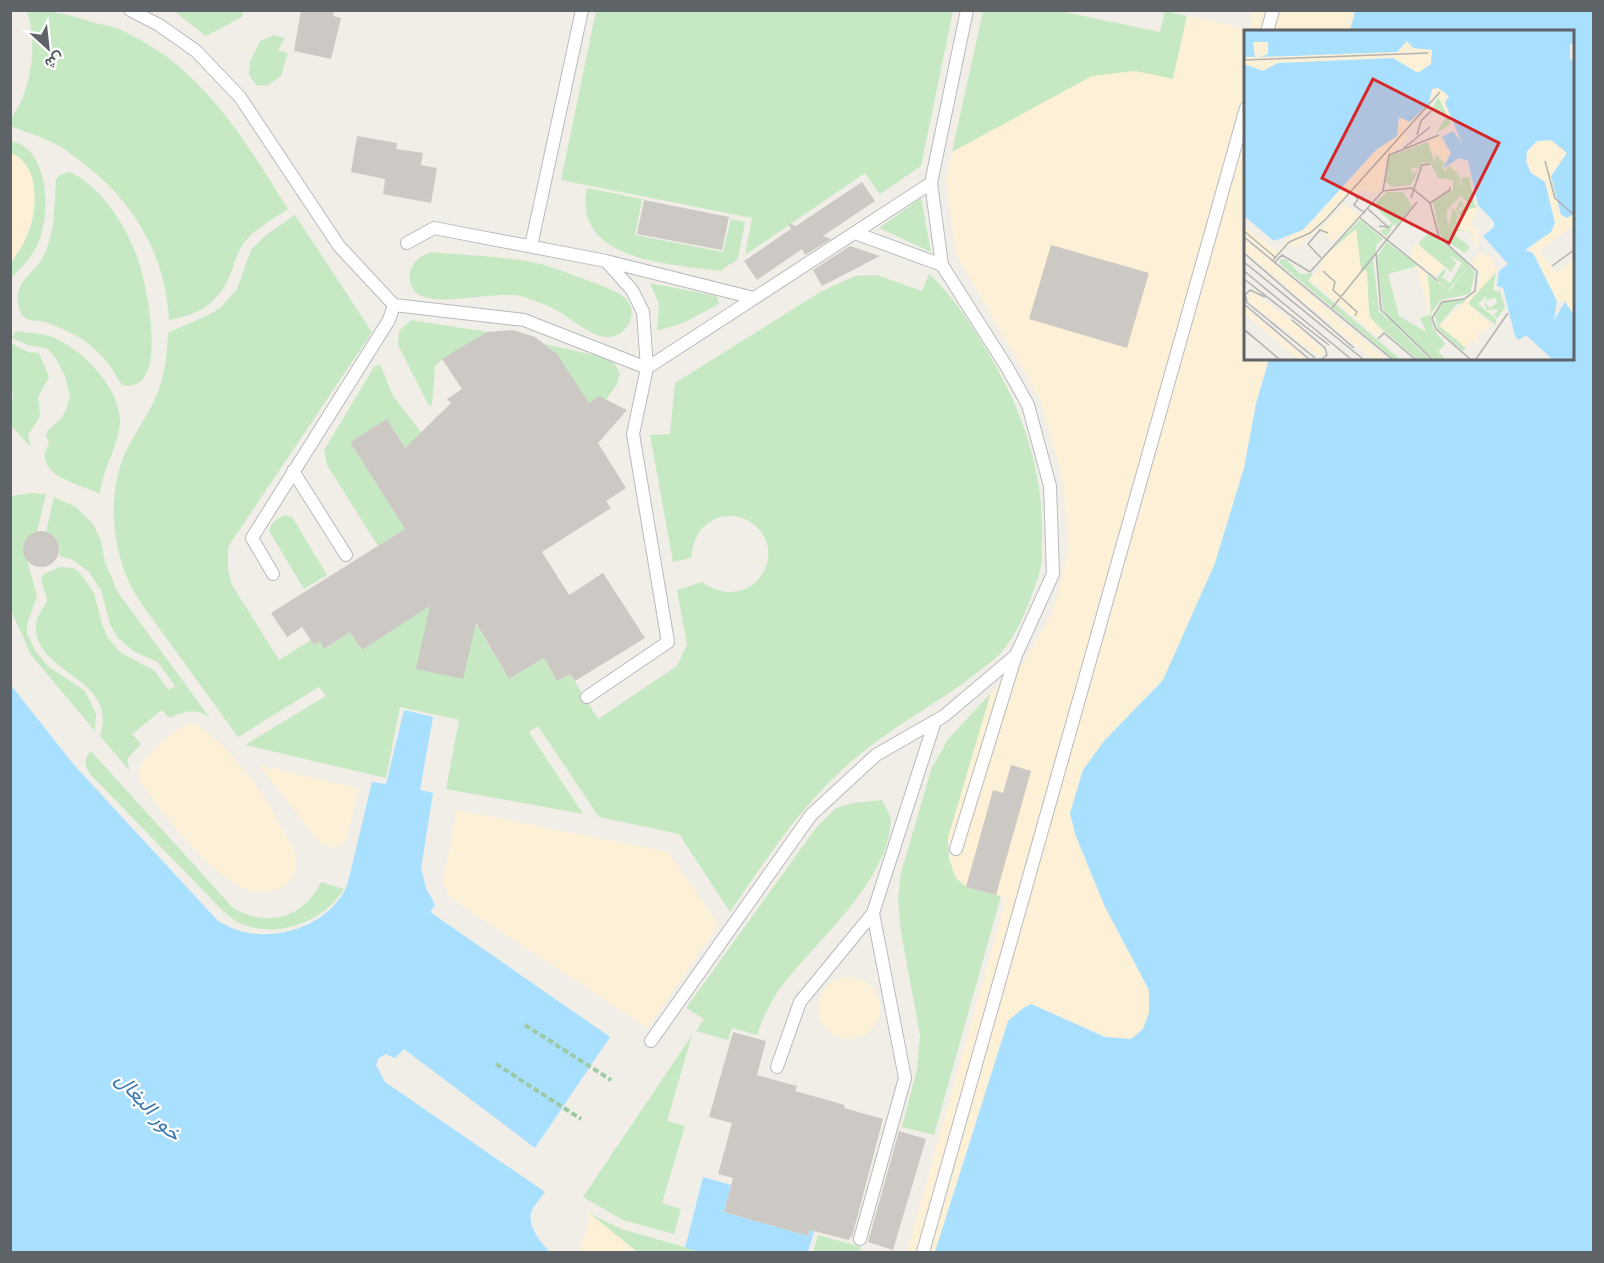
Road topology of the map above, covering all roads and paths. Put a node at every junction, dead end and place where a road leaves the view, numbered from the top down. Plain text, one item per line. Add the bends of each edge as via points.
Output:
1 (130, 10) edge
2 (582, 10) edge
3 (968, 10) edge
4 (1273, 10) edge
5 (1268, 30) edge
6 (1244, 112) edge
7 (931, 183) junction
8 (855, 233) junction
9 (407, 243) dead end
10 (531, 246) junction
11 (606, 261) junction
12 (942, 265) junction
13 (754, 298) junction
14 (394, 305) junction
15 (647, 368) junction
16 (293, 471) junction
17 (346, 555) dead end
18 (273, 574) dead end
19 (1016, 655) junction
20 (587, 697) dead end
21 (935, 721) junction
22 (956, 849) dead end
23 (873, 913) junction
24 (525, 1025) dead end
25 (651, 1041) dead end
26 (496, 1064) dead end
27 (777, 1067) dead end
28 (611, 1080) dead end
29 (581, 1119) dead end
30 (860, 1239) dead end
31 (923, 1252) edge

1 - 14 lane via 196,51 240,97 339,246
2 - 10 lane
3 - 7 lane
4 - 5 lane
6 - 31 lane
7 - 8 lane
7 - 12 lane
8 - 12 lane
8 - 13 lane
9 - 10 lane via 434,228
10 - 11 lane
11 - 13 lane
11 - 15 lane via 632,290 643,312
12 - 19 lane via 1028,405 1050,486 1053,574
13 - 15 lane
14 - 15 lane via 524,320
14 - 16 lane via 389,320
15 - 20 lane via 633,434 668,642
16 - 17 lane
16 - 18 lane via 252,538
19 - 21 lane
19 - 22 lane
21 - 23 lane
21 - 25 lane via 876,755 811,815
23 - 27 lane via 800,1002
23 - 30 lane via 904,1078
24 - 28 path
26 - 29 path

